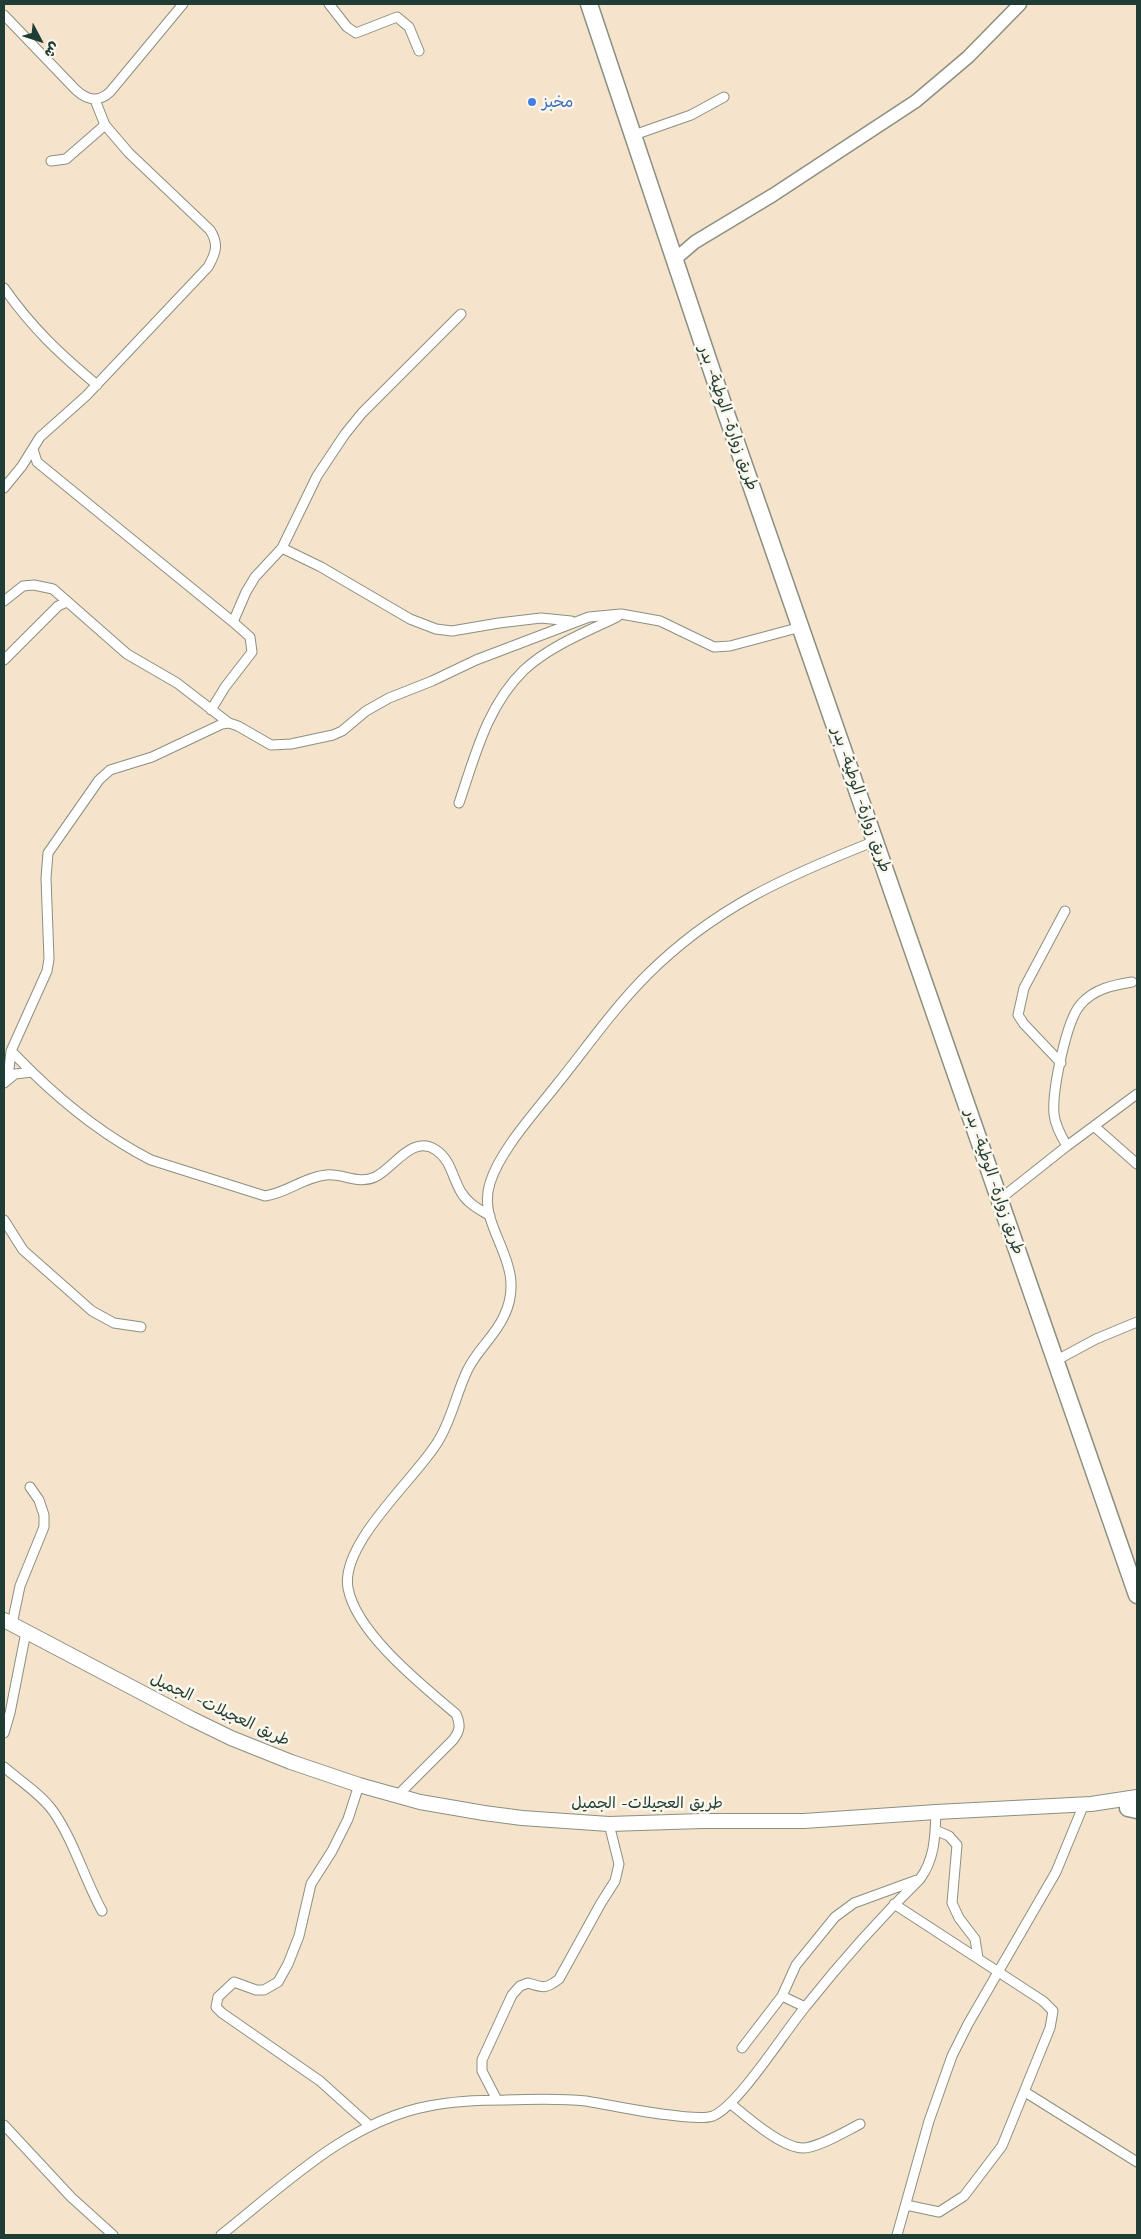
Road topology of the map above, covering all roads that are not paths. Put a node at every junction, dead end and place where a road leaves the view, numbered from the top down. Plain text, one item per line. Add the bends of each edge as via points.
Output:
1 (183, 4) edge
2 (330, 4) edge
3 (589, 4) edge
4 (1020, 4) edge
5 (4, 15) edge
6 (419, 51) dead end
7 (724, 97) dead end
8 (95, 100) junction
9 (105, 125) junction
10 (634, 135) junction
11 (51, 160) dead end
12 (674, 260) junction
13 (4, 288) edge
14 (461, 314) dead end
15 (97, 385) junction
16 (33, 449) junction
17 (37, 462) junction
18 (22, 466) junction
19 (4, 488) edge
20 (282, 548) junction
21 (4, 601) edge
22 (67, 602) junction
23 (621, 614) junction
24 (574, 621) junction
25 (233, 622) junction
26 (800, 627) junction
27 (4, 660) edge
28 (211, 710) junction
29 (229, 723) junction
30 (460, 803) dead end
31 (875, 841) junction
32 (1064, 911) dead end
33 (1132, 982) dead end
34 (11, 1051) junction
35 (1061, 1063) junction
36 (32, 1072) junction
37 (6, 1081) edge
38 (1137, 1094) edge
39 (1095, 1126) junction
40 (1067, 1146) junction
41 (1137, 1164) edge
42 (1000, 1199) junction
43 (490, 1216) junction
44 (4, 1220) edge
45 (1137, 1322) edge
46 (142, 1327) dead end
47 (1057, 1360) junction
48 (30, 1487) dead end
49 (1137, 1595) edge
50 (8, 1622) edge
51 (26, 1632) junction
52 (4, 1733) edge
53 (4, 1767) edge
54 (359, 1785) junction
55 (397, 1796) junction
56 (1088, 1804) junction
57 (1135, 1806) edge
58 (936, 1812) junction
59 (608, 1824) junction
60 (935, 1830) junction
61 (920, 1879) junction
62 (894, 1904) junction
63 (102, 1911) dead end
64 (978, 1958) junction
65 (998, 1972) junction
66 (782, 1996) junction
67 (805, 2007) junction
68 (742, 2048) dead end
69 (1025, 2092) junction
70 (498, 2100) junction
71 (730, 2104) junction
72 (860, 2124) dead end
73 (4, 2125) edge
74 (370, 2126) junction
75 (1137, 2162) edge
76 (906, 2205) junction
77 (113, 2235) edge
78 (221, 2235) edge
79 (897, 2235) edge

1 - 8 street via 110,92
2 - 6 street via 347,27 356,33 393,17 401,19
3 - 10 highway, طريق زوارة- الوطية- بدر
4 - 12 street via 968,57 916,101 774,195 695,242
5 - 8 street via 76,90
7 - 10 street via 691,115
8 - 9 street
9 - 11 street via 66,158
9 - 15 street via 129,153 210,230 216,245 208,267
10 - 12 highway, طريق زوارة- الوطية- بدر
12 - 26 highway, طريق زوارة- الوطية- بدر
13 - 15 street via 33,328
14 - 20 street via 345,434 317,476
15 - 16 street via 40,437
16 - 17 street
16 - 18 street
17 - 18 street
17 - 25 street
18 - 19 street
20 - 24 street via 410,619 436,629 452,631 541,618
20 - 25 street via 255,577
21 - 22 street via 16,590 34,585 53,589
22 - 27 street via 58,606
22 - 28 street via 127,654 177,683
23 - 24 street
23 - 26 street via 660,621 714,647
23 - 30 street via 544,655 509,687 494,709 482,736
24 - 29 street via 379,703 333,735 271,745
25 - 28 street via 250,638 252,652
26 - 31 highway, طريق زوارة- الوطية- بدر
28 - 29 street
29 - 34 street via 211,728 152,757 110,770 99,780 54,843 46,861 47,971
31 - 42 highway, طريق زوارة- الوطية- بدر
31 - 43 street via 793,874 750,897 686,940 645,977 514,1140 489,1186 487,1205
32 - 35 street via 1024,988 1018,1016
33 - 35 street via 1099,990 1079,1005 1067,1031
34 - 36 street
34 - 37 street
35 - 40 street via 1054,1114
36 - 37 street via 22,1072
36 - 43 street via 71,1106 151,1160 265,1196 326,1175 354,1180 374,1178 412,1148 424,1145 444,1156 465,1198
38 - 39 street
39 - 40 street
39 - 41 street
40 - 42 street
42 - 47 highway, طريق زوارة- الوطية- بدر
43 - 55 street via 512,1279 506,1313 470,1365 441,1438 368,1529 348,1575 348,1588 355,1605 373,1635 391,1658 456,1714 458,1720 459,1732 454,1740
44 - 46 street via 29,1256 92,1311 114,1323
45 - 47 street
47 - 49 highway, طريق زوارة- الوطية- بدر
48 - 50 street via 39,1500 44,1527
50 - 51 main road, طريق العجيلات- الجميل
51 - 52 street
51 - 54 main road, طريق العجيلات- الجميل via 230,1738
53 - 63 street via 52,1809
54 - 55 main road, طريق العجيلات- الجميل
54 - 74 street via 344,1827 311,1884 299,1936 278,1982 264,1990 234,1982 218,1997 216,2007 320,2081
55 - 59 main road, طريق العجيلات- الجميل via 522,1818
56 - 57 main road, طريق العجيلات- الجميل
56 - 58 main road, طريق العجيلات- الجميل
56 - 65 street via 1056,1872
58 - 59 main road, طريق العجيلات- الجميل via 804,1821
58 - 60 street
59 - 70 street via 620,1864 615,1881 559,1979 550,1987 528,1983 512,1995 482,2060 482,2071
60 - 61 street via 931,1860
60 - 64 street via 949,1836 957,1845 952,1903 975,1939
61 - 62 street
61 - 66 street via 854,1903 835,1917 796,1965
62 - 64 street
62 - 67 street
64 - 65 street
65 - 69 street via 1044,2001 1052,2012 1050,2028
65 - 76 street via 968,2024 940,2085
66 - 67 street
66 - 68 street
67 - 71 street
69 - 75 street
69 - 76 street via 1002,2146 964,2196 939,2212
70 - 71 street via 568,2099 707,2117
70 - 74 street via 428,2106
71 - 72 street via 788,2144 803,2148
73 - 77 street
74 - 78 street via 313,2162
76 - 79 street

